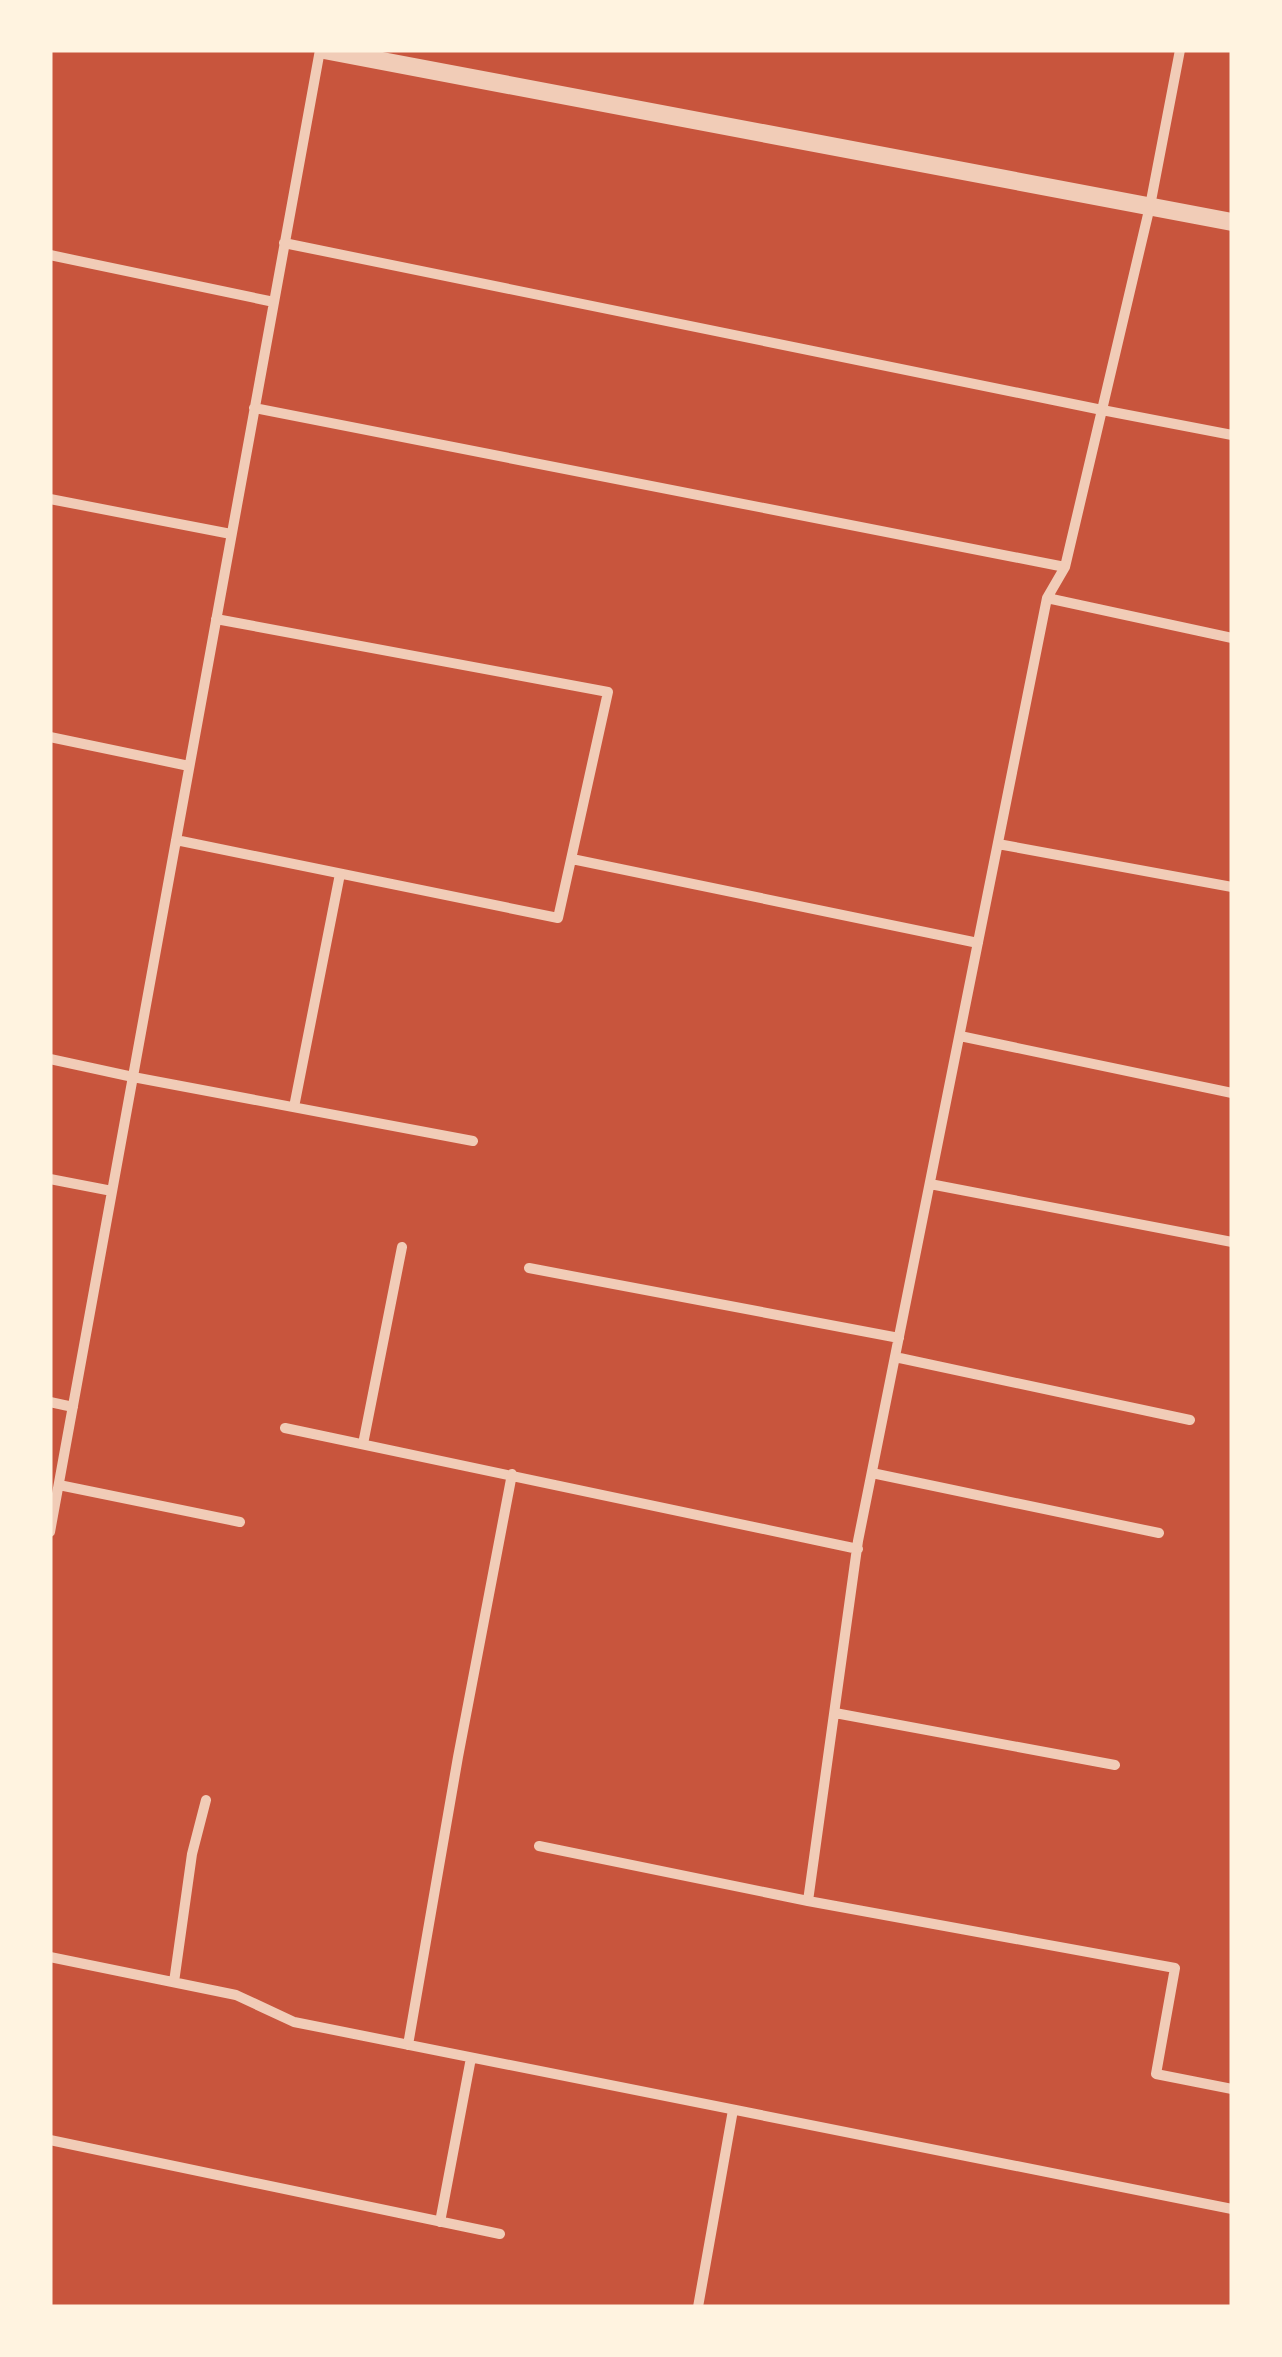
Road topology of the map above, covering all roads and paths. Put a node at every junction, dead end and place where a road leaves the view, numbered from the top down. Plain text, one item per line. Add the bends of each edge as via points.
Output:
1 (322, 50) edge
2 (1180, 50) edge
3 (1150, 206) junction
4 (1232, 222) edge
5 (284, 243) junction
6 (50, 255) edge
7 (274, 302) junction
8 (254, 408) junction
9 (1102, 410) junction
10 (1232, 435) edge
11 (50, 498) edge
12 (231, 534) junction
13 (1065, 567) junction
14 (1046, 598) junction
15 (216, 619) junction
16 (1232, 638) edge
17 (50, 737) edge
18 (189, 766) junction
19 (176, 840) junction
20 (998, 844) junction
21 (572, 859) junction
22 (340, 874) junction
23 (1232, 887) edge
24 (978, 943) junction
25 (960, 1036) junction
26 (50, 1059) edge
27 (133, 1077) junction
28 (1232, 1093) edge
29 (294, 1108) junction
30 (473, 1142) dead end
31 (50, 1179) edge
32 (930, 1184) junction
33 (112, 1191) junction
34 (1232, 1242) edge
35 (402, 1247) dead end
36 (529, 1268) dead end
37 (899, 1338) junction
38 (896, 1357) junction
39 (50, 1402) edge
40 (73, 1407) junction
41 (1190, 1420) dead end
42 (285, 1428) dead end
43 (363, 1444) junction
44 (512, 1474) junction
45 (872, 1474) junction
46 (59, 1485) junction
47 (240, 1522) dead end
48 (50, 1532) edge
49 (1159, 1532) dead end
50 (858, 1548) junction
51 (834, 1713) junction
52 (1115, 1766) dead end
53 (206, 1800) dead end
54 (539, 1846) dead end
55 (808, 1901) junction
56 (50, 1957) edge
57 (174, 1982) junction
58 (408, 2045) junction
59 (471, 2058) junction
60 (1232, 2089) edge
61 (733, 2110) junction
62 (50, 2140) edge
63 (1232, 2209) edge
64 (440, 2222) junction
65 (500, 2234) dead end
66 (698, 2307) edge

1 - 3 street
1 - 5 street
2 - 3 street
3 - 4 street
3 - 9 street
5 - 7 street
5 - 9 street
6 - 7 street
7 - 8 street
8 - 12 street
8 - 13 street
9 - 10 street
9 - 13 street
11 - 12 street
12 - 15 street
13 - 14 street
14 - 16 street
14 - 20 street
15 - 18 street
15 - 21 street via 608,692
17 - 18 street
18 - 19 street
19 - 22 street
19 - 27 street
20 - 23 street
20 - 24 street
21 - 22 street via 558,918
21 - 24 street
22 - 29 street
24 - 25 street
25 - 28 street
25 - 32 street
26 - 27 street
27 - 29 street
27 - 33 street
29 - 30 street
31 - 33 street
32 - 34 street
32 - 37 street
33 - 40 street
35 - 43 street
36 - 37 street
37 - 38 street
38 - 41 street
38 - 45 street
39 - 40 street
40 - 46 street
42 - 43 street
43 - 44 street
44 - 50 street
44 - 58 street
45 - 49 street
45 - 50 street
46 - 47 street
46 - 48 street
50 - 51 street
51 - 52 street
51 - 55 street
53 - 57 street
54 - 55 street
55 - 60 street via 1174,1968 1156,2074
56 - 57 street
57 - 58 street via 236,1995 294,2022
58 - 59 street
59 - 61 street
59 - 64 street
61 - 63 street
61 - 66 street
62 - 64 street
64 - 65 street

